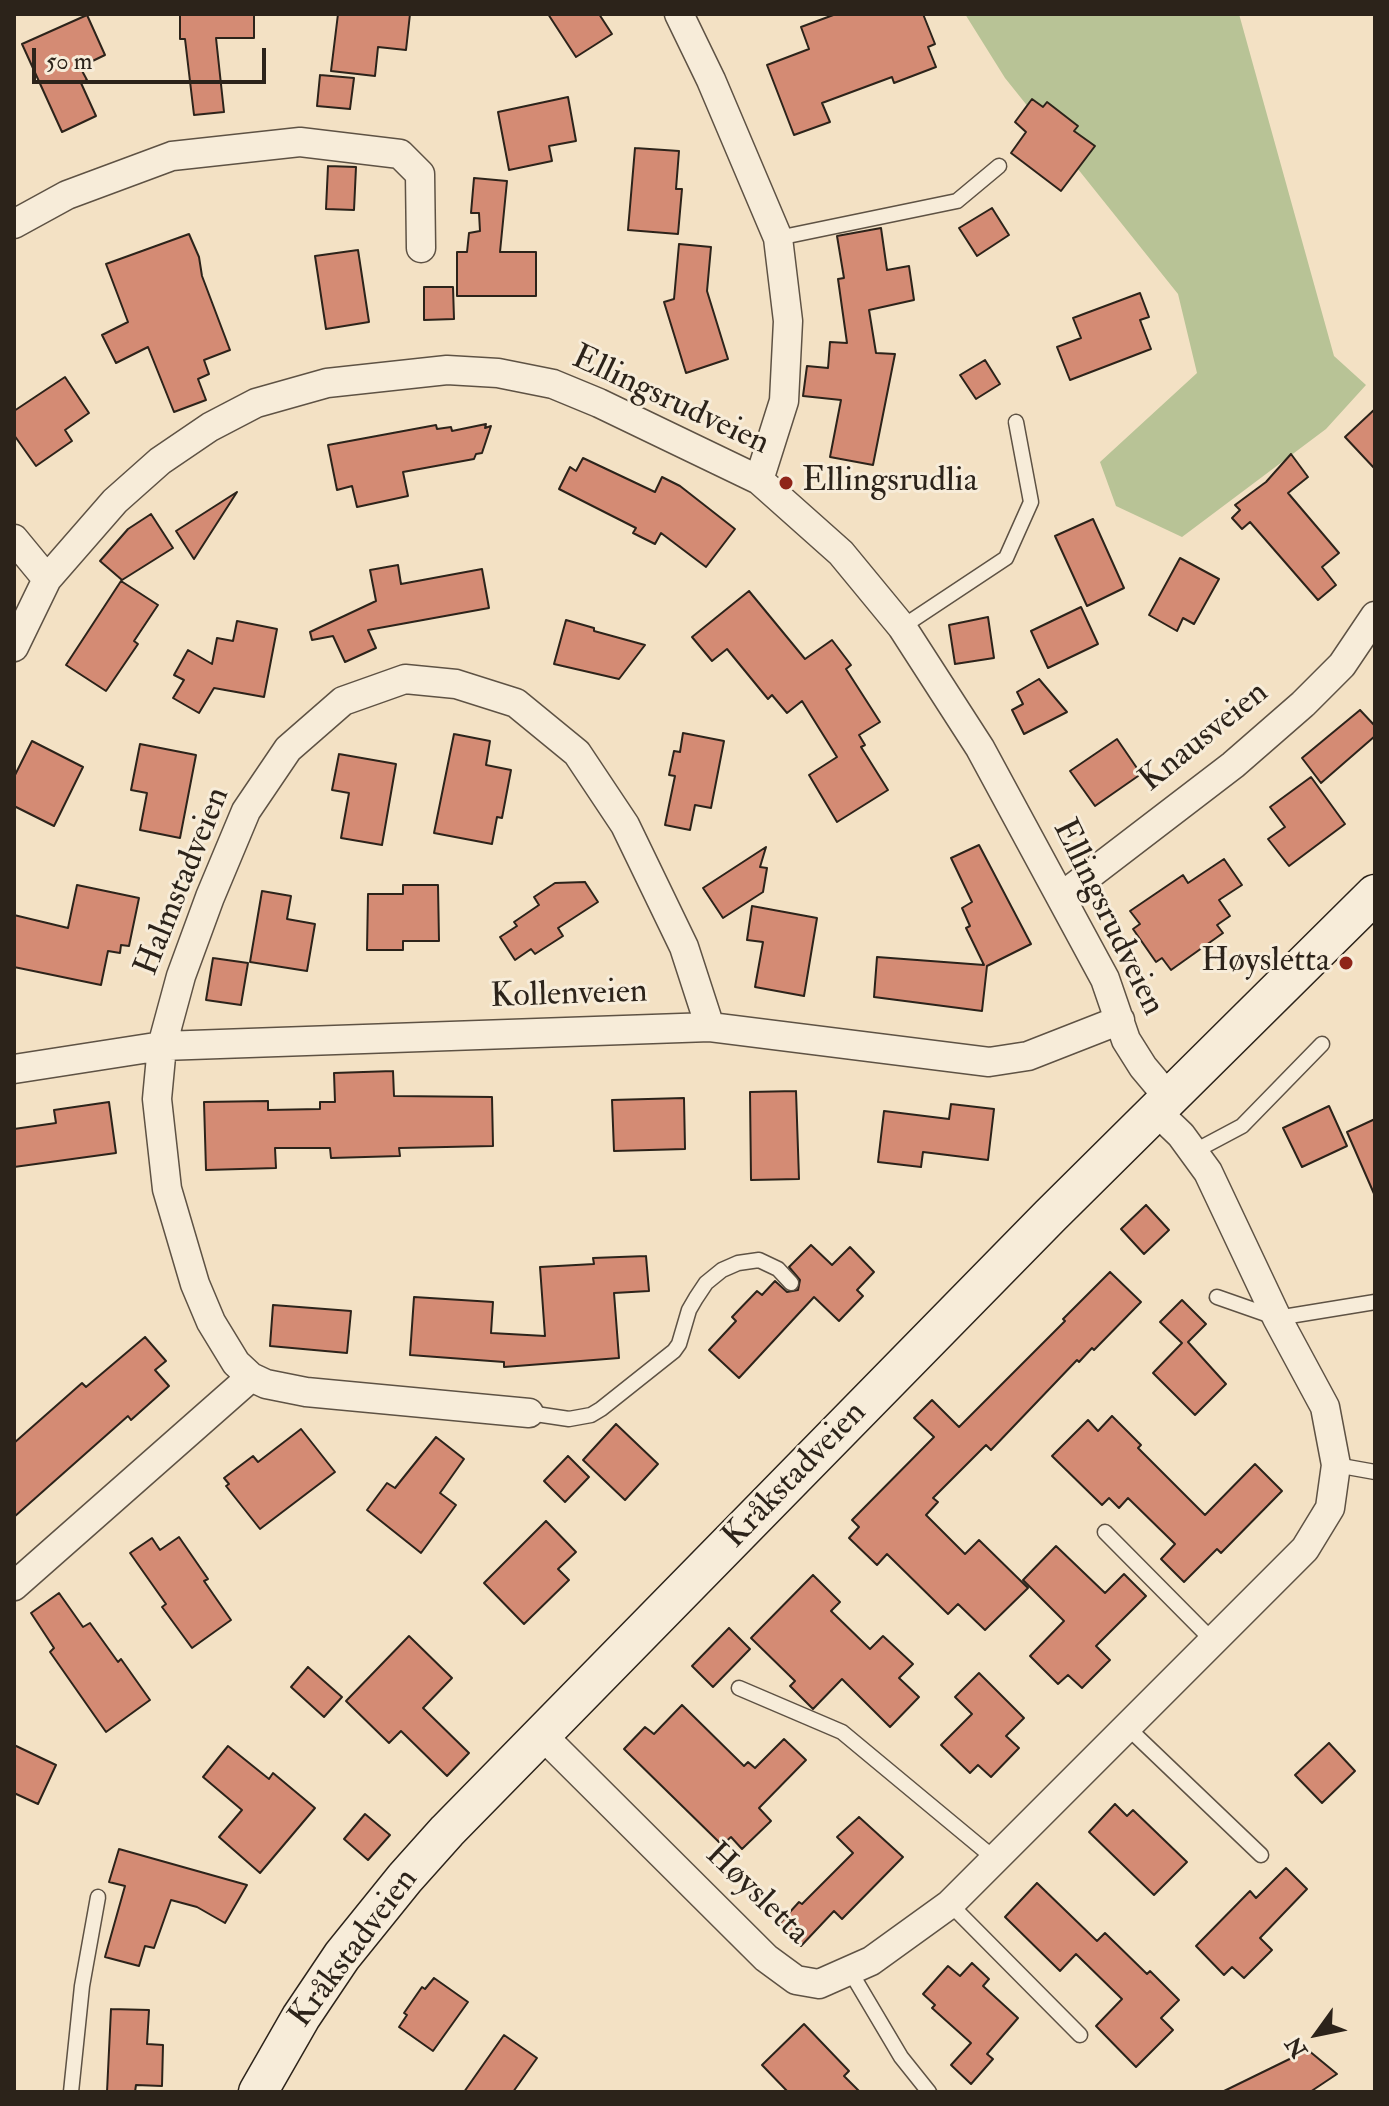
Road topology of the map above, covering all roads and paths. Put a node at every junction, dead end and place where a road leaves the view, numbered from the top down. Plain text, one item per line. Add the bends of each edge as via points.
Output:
1 (679, 14) edge
2 (999, 166) dead end
3 (14, 224) edge
4 (778, 238) junction
5 (421, 248) dead end
6 (1016, 422) dead end
7 (759, 480) junction
8 (14, 539) edge
9 (47, 579) junction
10 (1375, 616) edge
11 (902, 627) junction
12 (14, 647) edge
13 (1375, 894) edge
14 (1062, 896) junction
15 (1120, 1020) junction
16 (710, 1027) junction
17 (1322, 1044) dead end
18 (162, 1046) junction
19 (14, 1069) edge
20 (1163, 1104) junction
21 (1195, 1151) junction
22 (791, 1283) dead end
23 (1217, 1297) dead end
24 (1375, 1302) edge
25 (1277, 1318) junction
26 (251, 1377) junction
27 (529, 1413) joint
28 (1336, 1465) junction
29 (1375, 1472) edge
30 (1105, 1532) dead end
31 (14, 1586) edge
32 (1213, 1641) junction
33 (739, 1688) dead end
34 (1127, 1727) junction
35 (542, 1735) junction
36 (1261, 1855) dead end
37 (995, 1859) junction
38 (98, 1897) dead end
39 (950, 1904) junction
40 (850, 1971) junction
41 (1080, 2035) dead end
42 (71, 2092) edge
43 (258, 2092) edge
44 (929, 2092) edge

1 - 4 street
2 - 4 lane via 957,201
3 - 5 street via 67,195 172,156 300,142 400,154 420,174
4 - 7 street via 788,321 784,401
6 - 11 lane via 1031,502 1006,558
7 - 9 street, Ellingsrudveien via 553,384 447,370 327,383 256,403 160,461 115,501
7 - 11 street, Ellingsrudveien via 841,553
8 - 9 street
9 - 12 street, Ellingsrudveien
10 - 14 street, Knausveien via 1342,665 1303,704 1233,765
11 - 14 street, Ellingsrudveien via 980,748
13 - 20 main road, Kråkstadveien
14 - 15 street, Ellingsrudveien
15 - 16 street, Kollenveien via 1028,1056 989,1062
15 - 20 street, Ellingsrudveien
16 - 18 street, Kollenveien
16 - 18 street, Halmstadveien via 684,947 625,825 577,753 516,703 456,684 405,679 343,701 288,749 246,811 181,976
17 - 21 lane via 1242,1126
18 - 19 street, Kollenveien
18 - 26 street, Halmstadveien via 157,1099 167,1189 211,1322
20 - 21 street, Høysletta
20 - 35 main road, Kråkstadveien
21 - 25 street, Høysletta
22 - 27 lane via 759,1260 722,1270 706,1283 689,1310 679,1344 611,1401 582,1418
23 - 25 lane
24 - 25 lane
25 - 28 street, Høysletta via 1325,1407
26 - 27 street via 306,1392
26 - 31 street
28 - 29 lane
28 - 32 street, Høysletta via 1330,1508 1305,1549
30 - 32 lane
32 - 34 street, Høysletta
33 - 37 lane via 842,1732
34 - 36 lane
34 - 37 street, Høysletta
35 - 40 street, Høysletta via 779,1969 810,1984
35 - 43 main road, Kråkstadveien via 447,1831 361,1932 308,2006
37 - 39 street, Høysletta
38 - 42 lane
39 - 40 street, Høysletta via 889,1950
39 - 41 lane
40 - 44 lane via 901,2057

